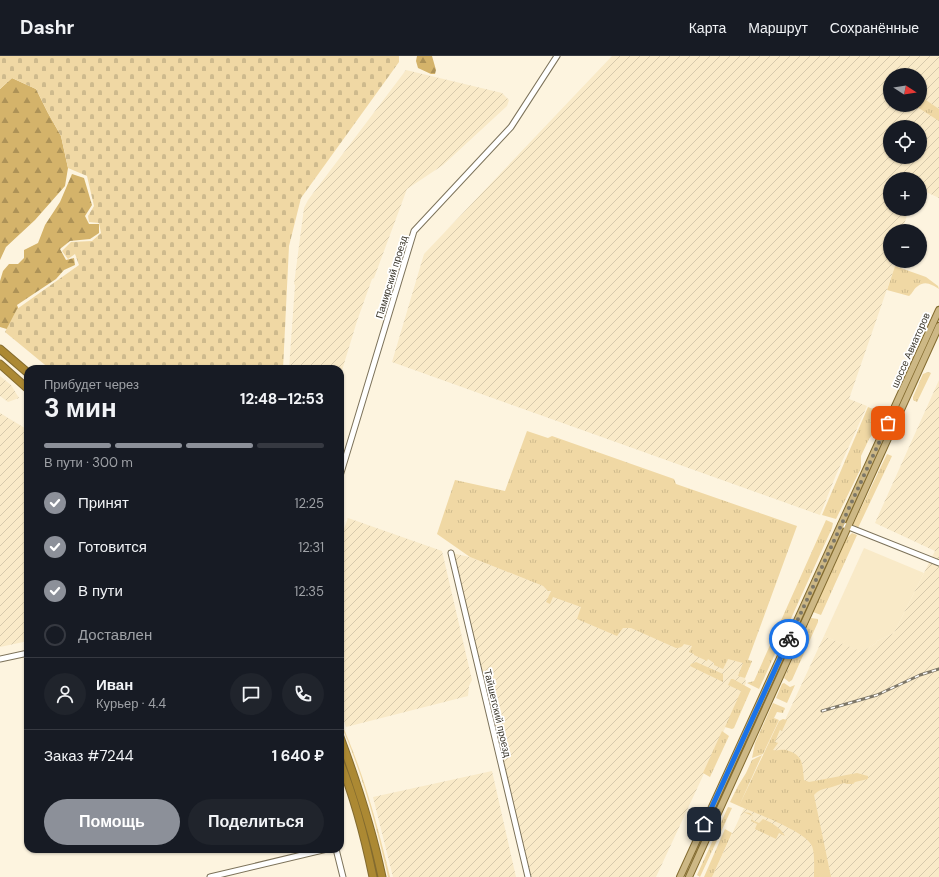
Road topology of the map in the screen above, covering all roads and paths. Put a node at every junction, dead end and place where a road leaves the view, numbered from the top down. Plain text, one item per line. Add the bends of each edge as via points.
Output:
1 (556, 56) edge
2 (939, 310) edge
3 (939, 326) edge
4 (0, 349) edge
5 (0, 364) edge
6 (24, 370) edge
7 (24, 385) edge
8 (344, 463) edge
9 (844, 525) junction
10 (451, 553) dead end
11 (939, 563) edge
12 (24, 654) edge
13 (0, 659) edge
14 (344, 748) edge
15 (344, 772) edge
16 (310, 853) edge
17 (337, 853) edge
18 (210, 877) edge
19 (343, 877) edge
20 (373, 877) edge
21 (382, 877) edge
22 (528, 877) edge
23 (680, 877) edge
24 (689, 877) edge

1 - 8 street, Памирский проезд via 511,127 414,231
2 - 9 main road, шоссе Авиаторов
3 - 9 main road, шоссе Авиаторов via 907,399
4 - 6 highway
5 - 7 highway
9 - 11 street
9 - 23 main road, шоссе Авиаторов
9 - 24 main road, шоссе Авиаторов
10 - 22 street, Тайшетский проезд
12 - 13 street
14 - 21 highway via 358,785
15 - 20 highway via 366,843
16 - 18 street
17 - 19 street

